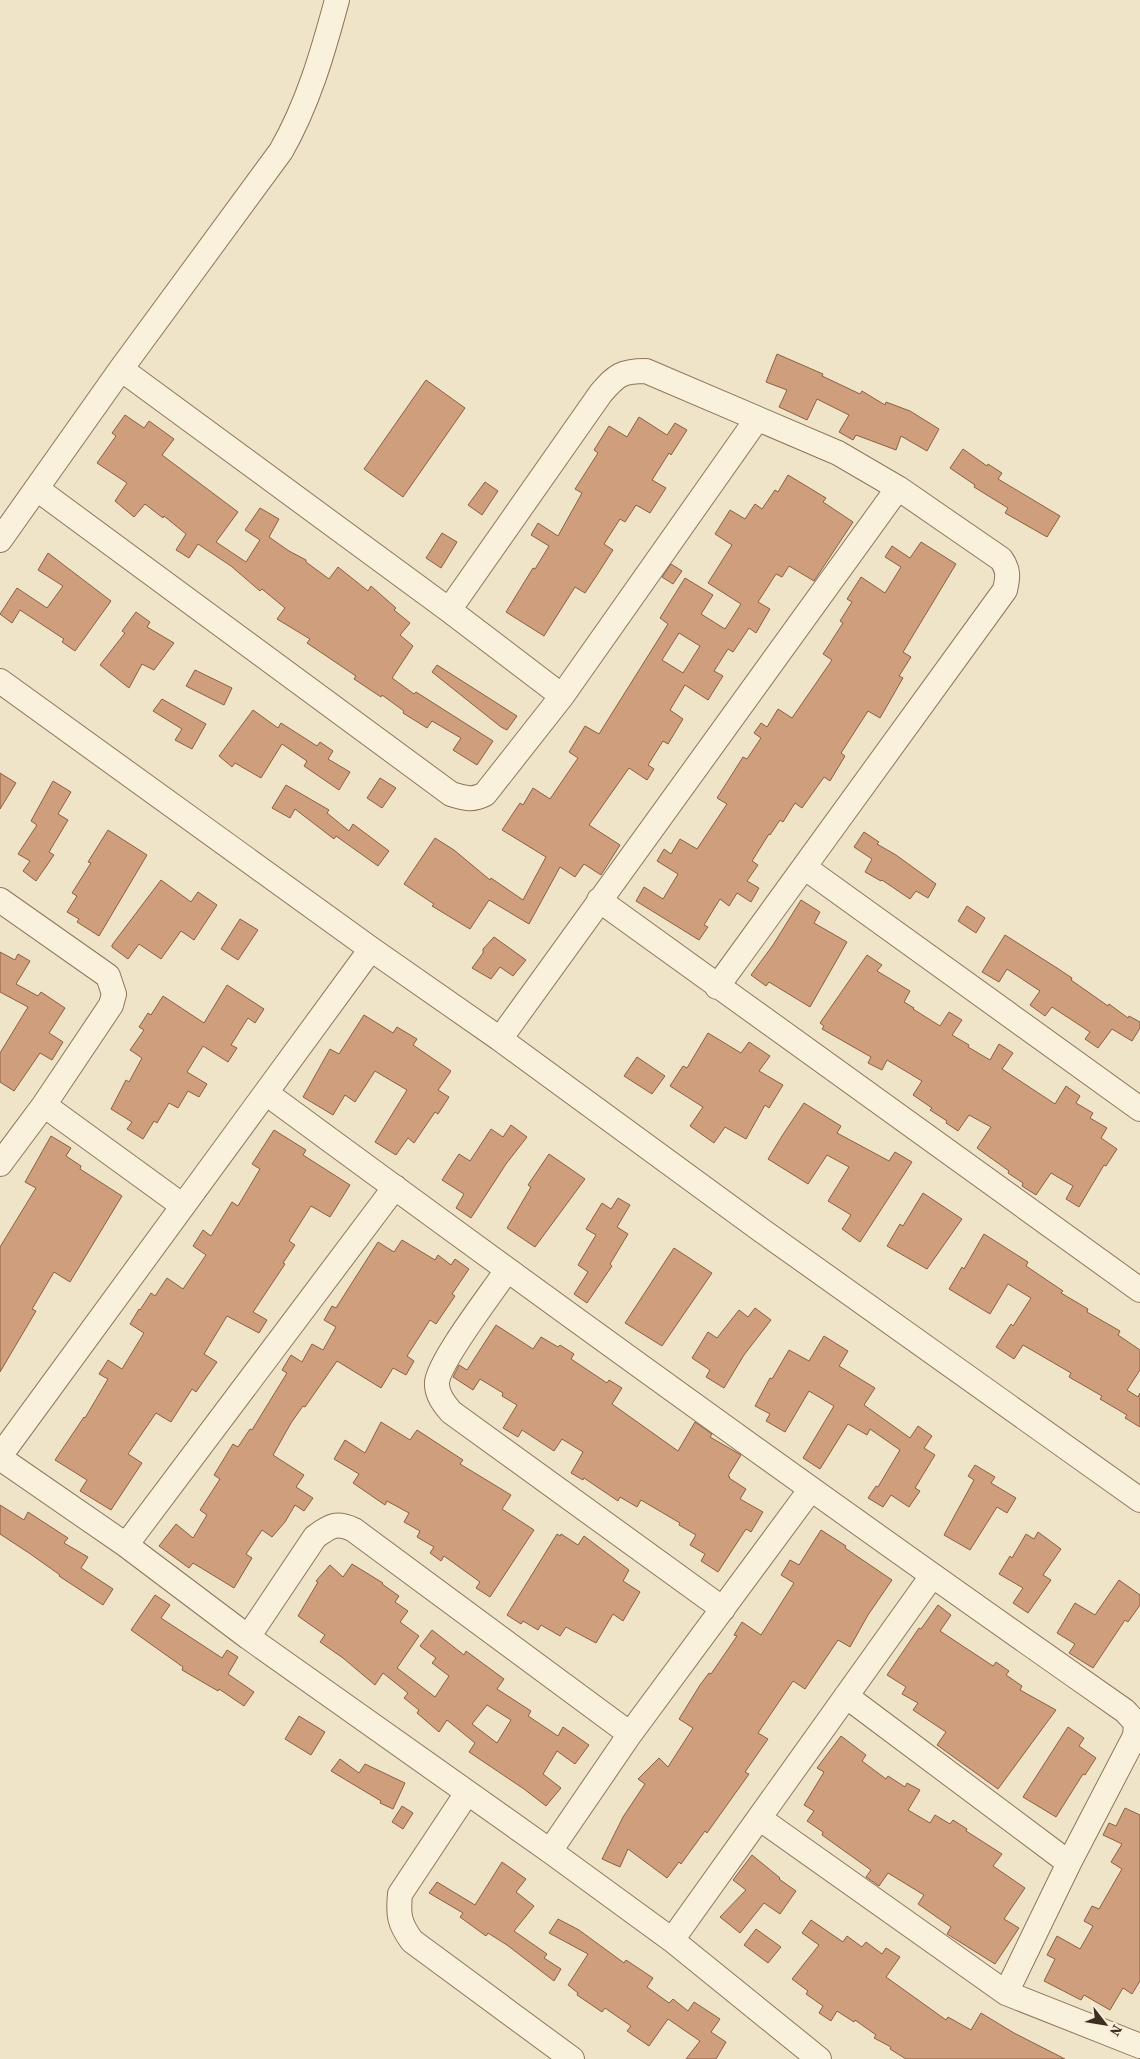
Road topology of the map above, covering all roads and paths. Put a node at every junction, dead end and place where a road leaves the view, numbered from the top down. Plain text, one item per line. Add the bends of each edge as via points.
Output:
1 (337, 0) edge
2 (121, 369) junction
3 (757, 419) junction
4 (898, 488) junction
5 (37, 489) junction
6 (0, 540) edge
7 (450, 610) junction
8 (0, 681) edge
9 (562, 696) junction
10 (804, 867) junction
11 (0, 900) edge
12 (599, 900) junction
13 (371, 950) junction
14 (717, 987) junction
15 (500, 1039) junction
16 (266, 1093) junction
17 (44, 1105) junction
18 (1140, 1109) edge
19 (0, 1164) edge
20 (395, 1187) junction
21 (183, 1206) junction
22 (507, 1270) junction
23 (1140, 1290) edge
24 (0, 1457) edge
25 (812, 1489) junction
26 (1140, 1500) edge
27 (126, 1545) junction
28 (932, 1576) junction
29 (723, 1609) junction
30 (248, 1637) junction
31 (846, 1696) junction
32 (630, 1734) junction
33 (467, 1793) junction
34 (759, 1818) junction
35 (550, 1851) junction
36 (1069, 1863) junction
37 (672, 1940) junction
38 (1006, 1993) junction
39 (1140, 2046) edge
40 (572, 2059) edge
41 (819, 2059) edge

1 - 2 street via 307,97 281,151
2 - 5 street
2 - 7 street
3 - 4 street via 838,453
3 - 7 street via 646,371 627,371 616,377 601,393
3 - 9 street
4 - 10 street via 1001,559 1007,567 1005,590
4 - 12 street
5 - 6 street
5 - 9 street via 451,794 466,799 485,794
7 - 9 street
8 - 13 street
10 - 14 street
10 - 18 street
11 - 17 street via 108,976 114,994 111,1005
12 - 14 street
12 - 15 street
13 - 15 street
13 - 16 street
14 - 23 street
15 - 26 street
16 - 20 street
16 - 21 street
17 - 19 street
17 - 21 street
20 - 22 street
20 - 27 street
21 - 24 street
22 - 25 street
22 - 29 street via 443,1364 437,1382 443,1403
24 - 27 street
25 - 28 street
25 - 29 street
27 - 30 street
28 - 31 street
28 - 36 street via 1126,1710 1136,1723 1135,1736
29 - 32 street
30 - 32 street via 316,1536 327,1528 343,1525
30 - 33 street
31 - 34 street
31 - 36 street
32 - 35 street
33 - 35 street
33 - 40 street via 400,1894 400,1925 412,1941
34 - 37 street
34 - 38 street
35 - 37 street
36 - 38 street
37 - 41 street
38 - 39 street

